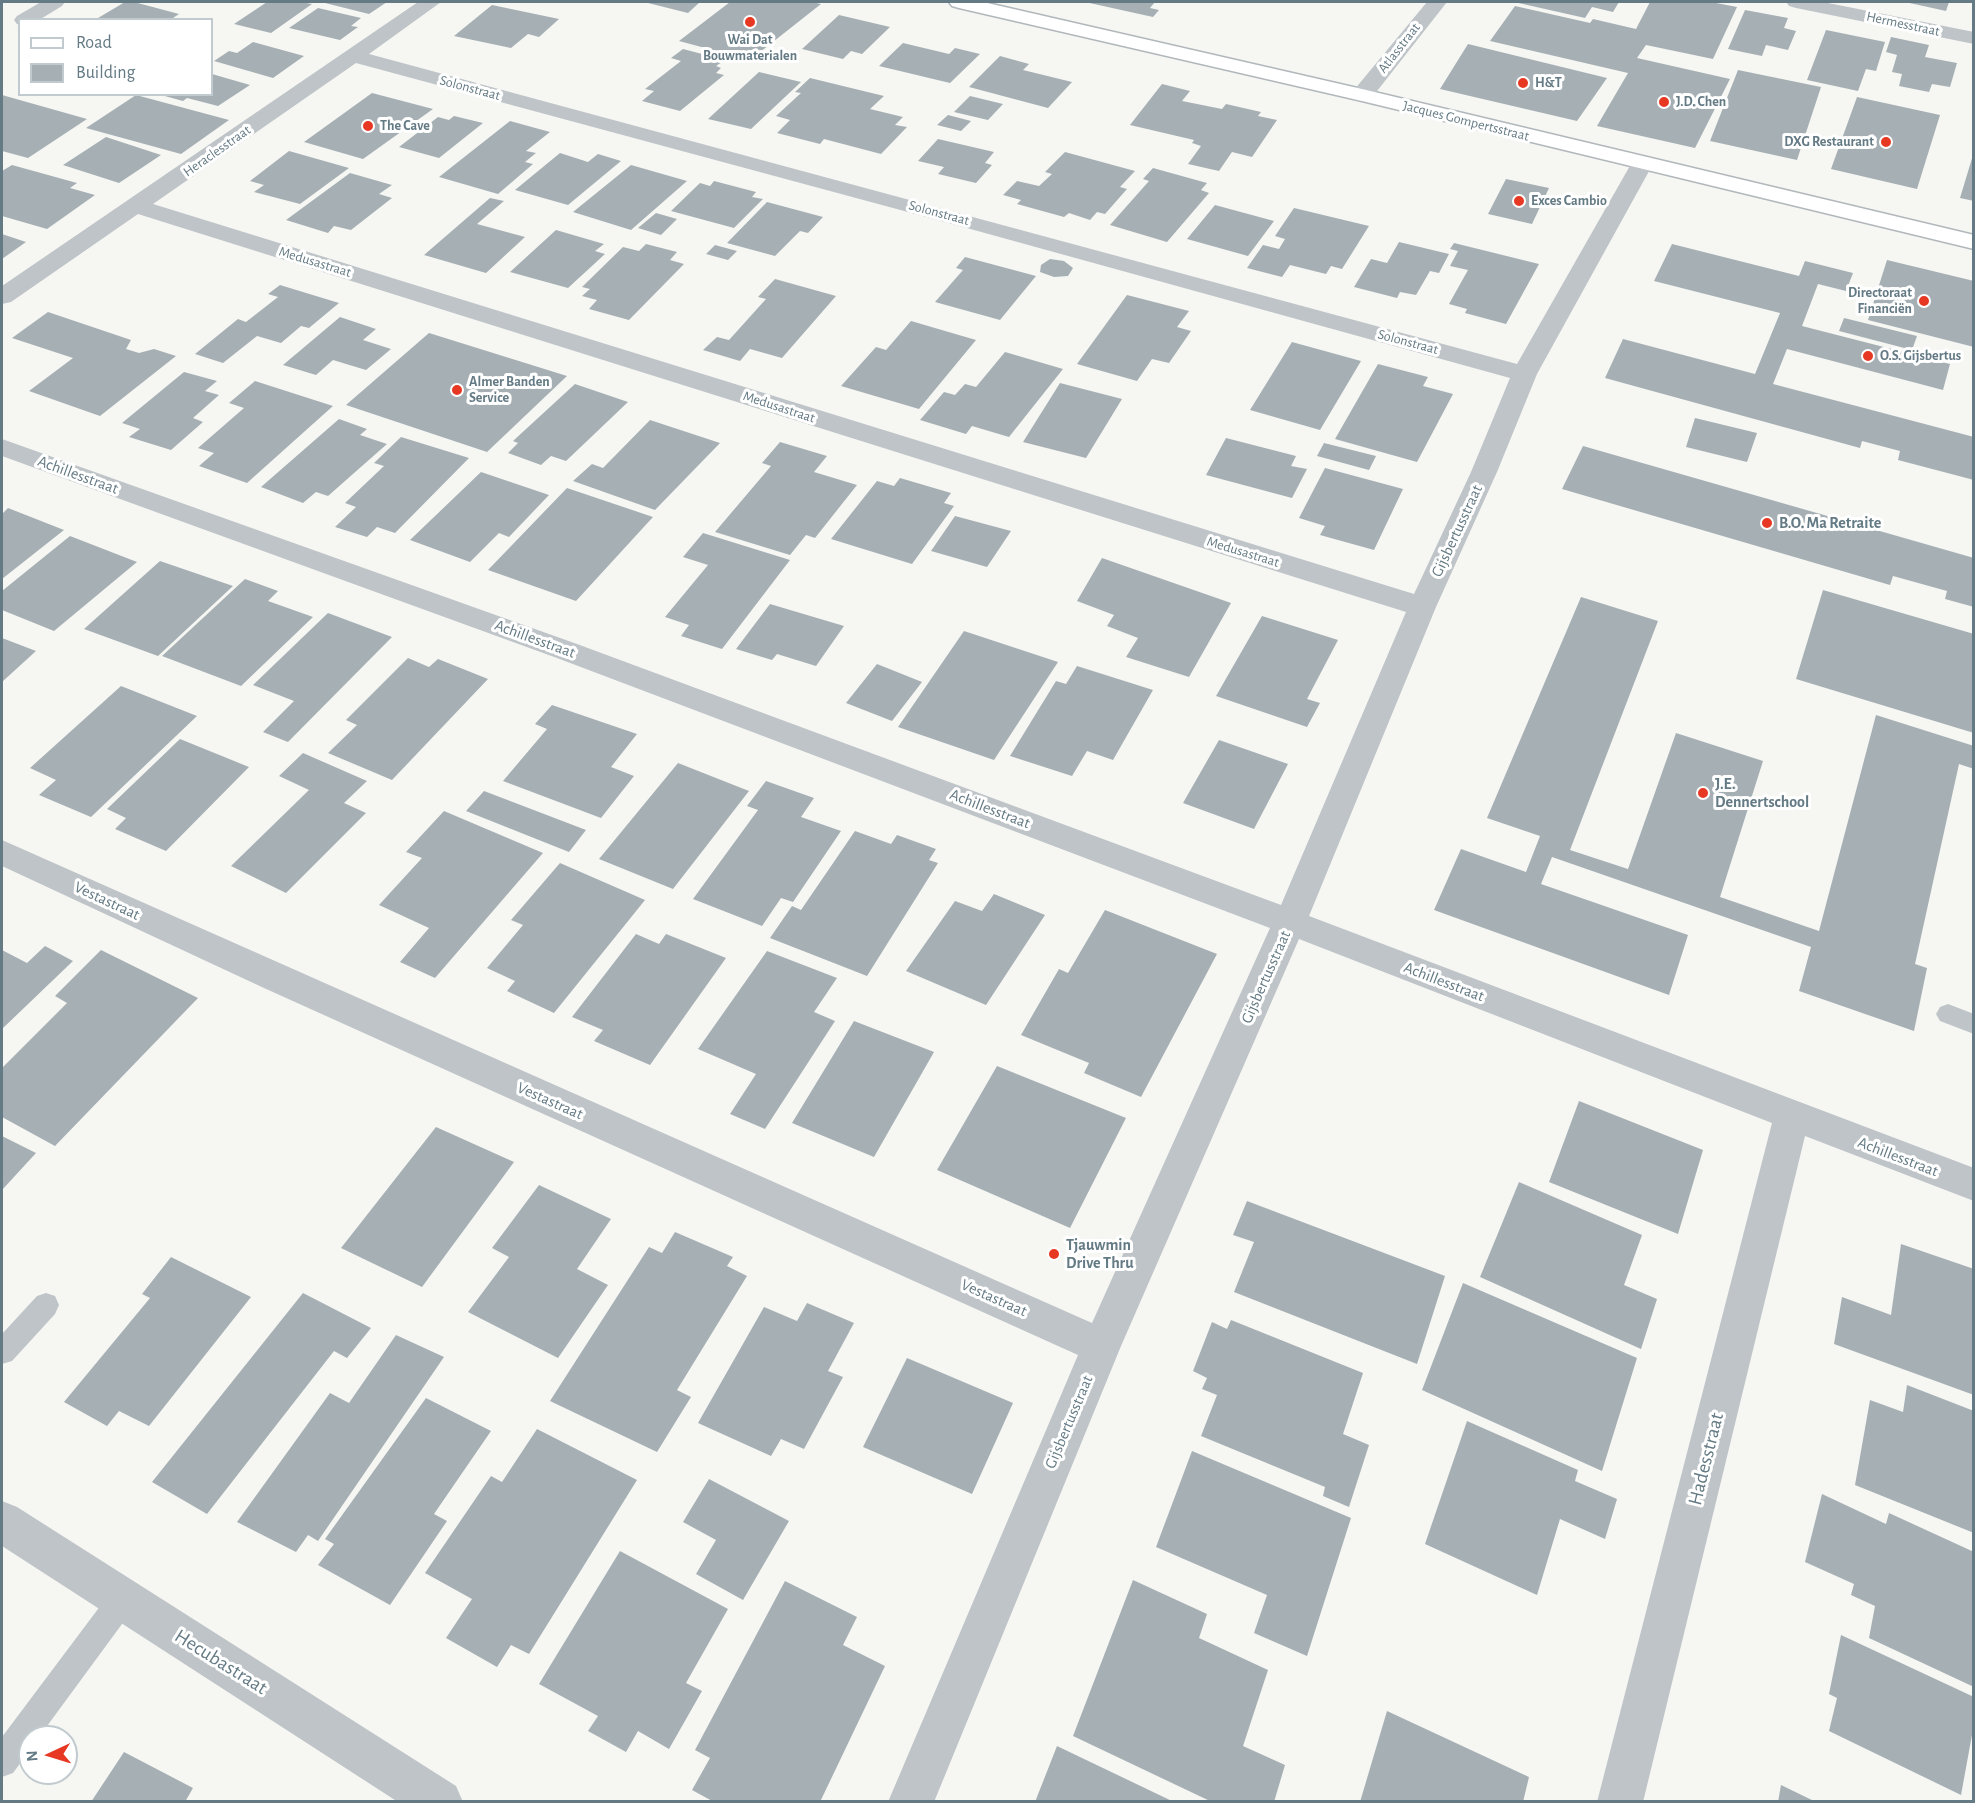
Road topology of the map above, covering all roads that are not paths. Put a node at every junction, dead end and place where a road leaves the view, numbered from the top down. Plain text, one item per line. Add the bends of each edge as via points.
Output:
1 (55, 2) edge
2 (431, 2) edge
3 (959, 2) edge
4 (1437, 2) edge
5 (1802, 2) edge
6 (27, 18) edge
7 (1974, 38) edge
8 (354, 56) junction
9 (1362, 95) junction
10 (1642, 164) junction
11 (136, 206) junction
12 (1974, 242) edge
13 (2, 297) edge
14 (1524, 374) junction
15 (2, 447) edge
16 (1422, 607) junction
17 (2, 852) edge
18 (1290, 922) junction
19 (1948, 1014) dead end
20 (1974, 1024) edge
21 (1792, 1117) junction
22 (1974, 1185) edge
23 (46, 1305) dead end
24 (1101, 1346) junction
25 (2, 1352) edge
26 (2, 1522) edge
27 (123, 1599) junction
28 (2, 1762) edge
29 (440, 1802) edge
30 (911, 1802) edge
31 (1620, 1802) edge

1 - 6 street
2 - 8 street, Heraclesstraat
3 - 9 street, Jacques Gompertsstraat
4 - 9 street, Atlasstraat
5 - 7 street, Hermesstraat
8 - 11 street, Heraclesstraat
8 - 14 street, Solonstraat
9 - 10 street, Jacques Gompertsstraat
10 - 12 street, Jacques Gompertsstraat
10 - 14 street, Gijsbertusstraat
11 - 13 street, Heraclesstraat
11 - 16 street, Medusastraat
14 - 16 street, Gijsbertusstraat
15 - 18 street, Achillesstraat via 573,653
16 - 18 street, Gijsbertusstraat
17 - 24 street, Vestastraat
18 - 21 street, Achillesstraat
18 - 24 street, Gijsbertusstraat
19 - 20 lane
21 - 22 street, Achillesstraat
21 - 31 street, Hadesstraat
23 - 25 lane
24 - 30 street, Gijsbertusstraat
26 - 27 street, Hecubastraat
27 - 28 lane
27 - 29 street, Hecubastraat

